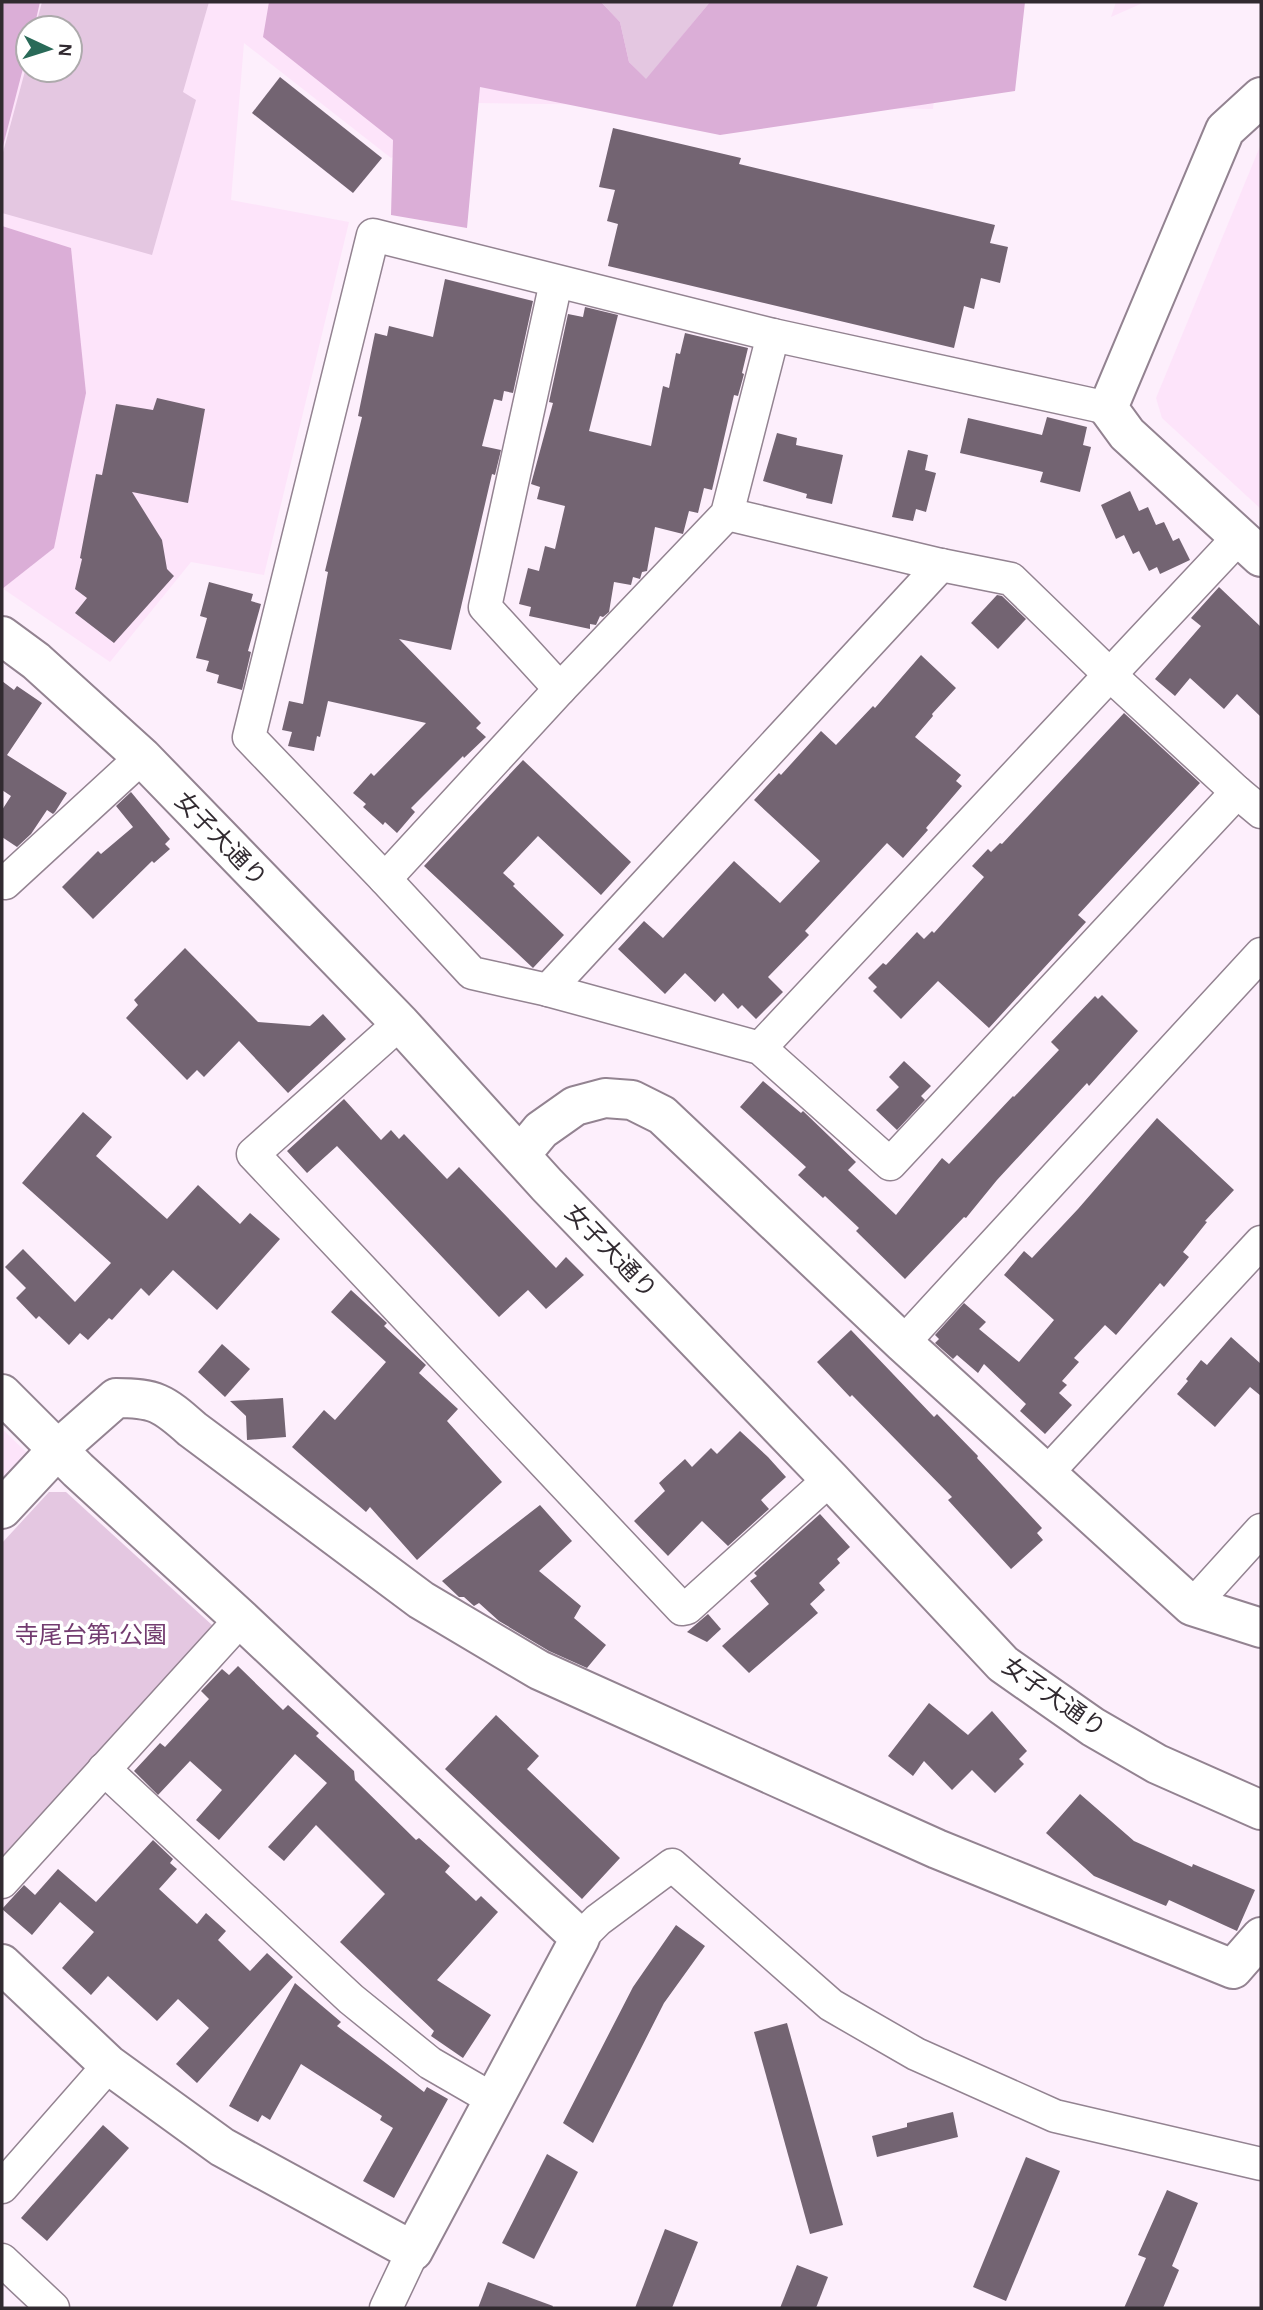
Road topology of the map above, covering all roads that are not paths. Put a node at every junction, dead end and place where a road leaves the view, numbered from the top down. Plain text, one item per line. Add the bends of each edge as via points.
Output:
1 (1261, 97) edge
2 (556, 282) junction
3 (772, 335) junction
4 (1108, 408) junction
5 (727, 514) junction
6 (1250, 547) edge
7 (941, 565) junction
8 (2, 636) edge
9 (1109, 674) junction
10 (560, 689) junction
11 (142, 757) junction
12 (1237, 792) junction
13 (1261, 812) edge
14 (385, 879) junction
15 (2, 881) edge
16 (1261, 954) edge
17 (548, 990) junction
18 (400, 1023) junction
19 (760, 1048) junction
20 (521, 1154) junction
21 (1261, 1242) edge
22 (903, 1343) junction
23 (2, 1394) edge
24 (57, 1450) junction
25 (1047, 1473) junction
26 (830, 1479) junction
27 (2, 1509) edge
28 (1261, 1530) edge
29 (1192, 1606) junction
30 (241, 1619) junction
31 (1261, 1628) edge
32 (104, 1769) junction
33 (1261, 1810) edge
34 (2, 1882) edge
35 (1261, 1937) edge
36 (580, 1938) junction
37 (2, 1964) edge
38 (109, 2065) junction
39 (494, 2100) junction
40 (1261, 2164) edge
41 (2, 2187) edge
42 (413, 2251) junction
43 (2, 2260) edge
44 (53, 2308) edge
45 (386, 2308) edge

1 - 4 street via 1225,130
2 - 3 street
2 - 10 street via 485,607
2 - 14 street via 373,235 249,737
3 - 4 street
3 - 5 street
4 - 6 street via 1128,434
5 - 7 street
5 - 10 street
6 - 9 street
7 - 9 street via 1011,579
7 - 17 street
8 - 11 street, 女子大通り
9 - 12 street
9 - 19 street
10 - 14 street
11 - 15 street
11 - 18 street, 女子大通り
12 - 13 street
12 - 19 street via 891,1164
14 - 17 street via 472,973
16 - 22 street
17 - 19 street
18 - 20 street, 女子大通り
18 - 26 street via 253,1154 681,1609
20 - 22 street via 541,1130 575,1106 605,1098 632,1100 662,1115
20 - 26 street, 女子大通り
21 - 25 street
22 - 25 street
23 - 24 street
24 - 27 street
24 - 30 street
24 - 35 street via 116,1398 142,1398 166,1406 421,1600 538,1670 937,1849 1233,1969
25 - 29 street
26 - 33 street, 女子大通り via 1003,1664 1093,1727 1157,1763
28 - 29 street
29 - 31 street
30 - 32 street
30 - 36 street
32 - 34 street
32 - 39 street via 351,1999 430,2063
36 - 39 street
36 - 40 street via 672,1865 831,2005 916,2054 1055,2116
37 - 38 street
38 - 41 street
38 - 42 street via 222,2147
39 - 42 street
42 - 45 street
43 - 44 street

